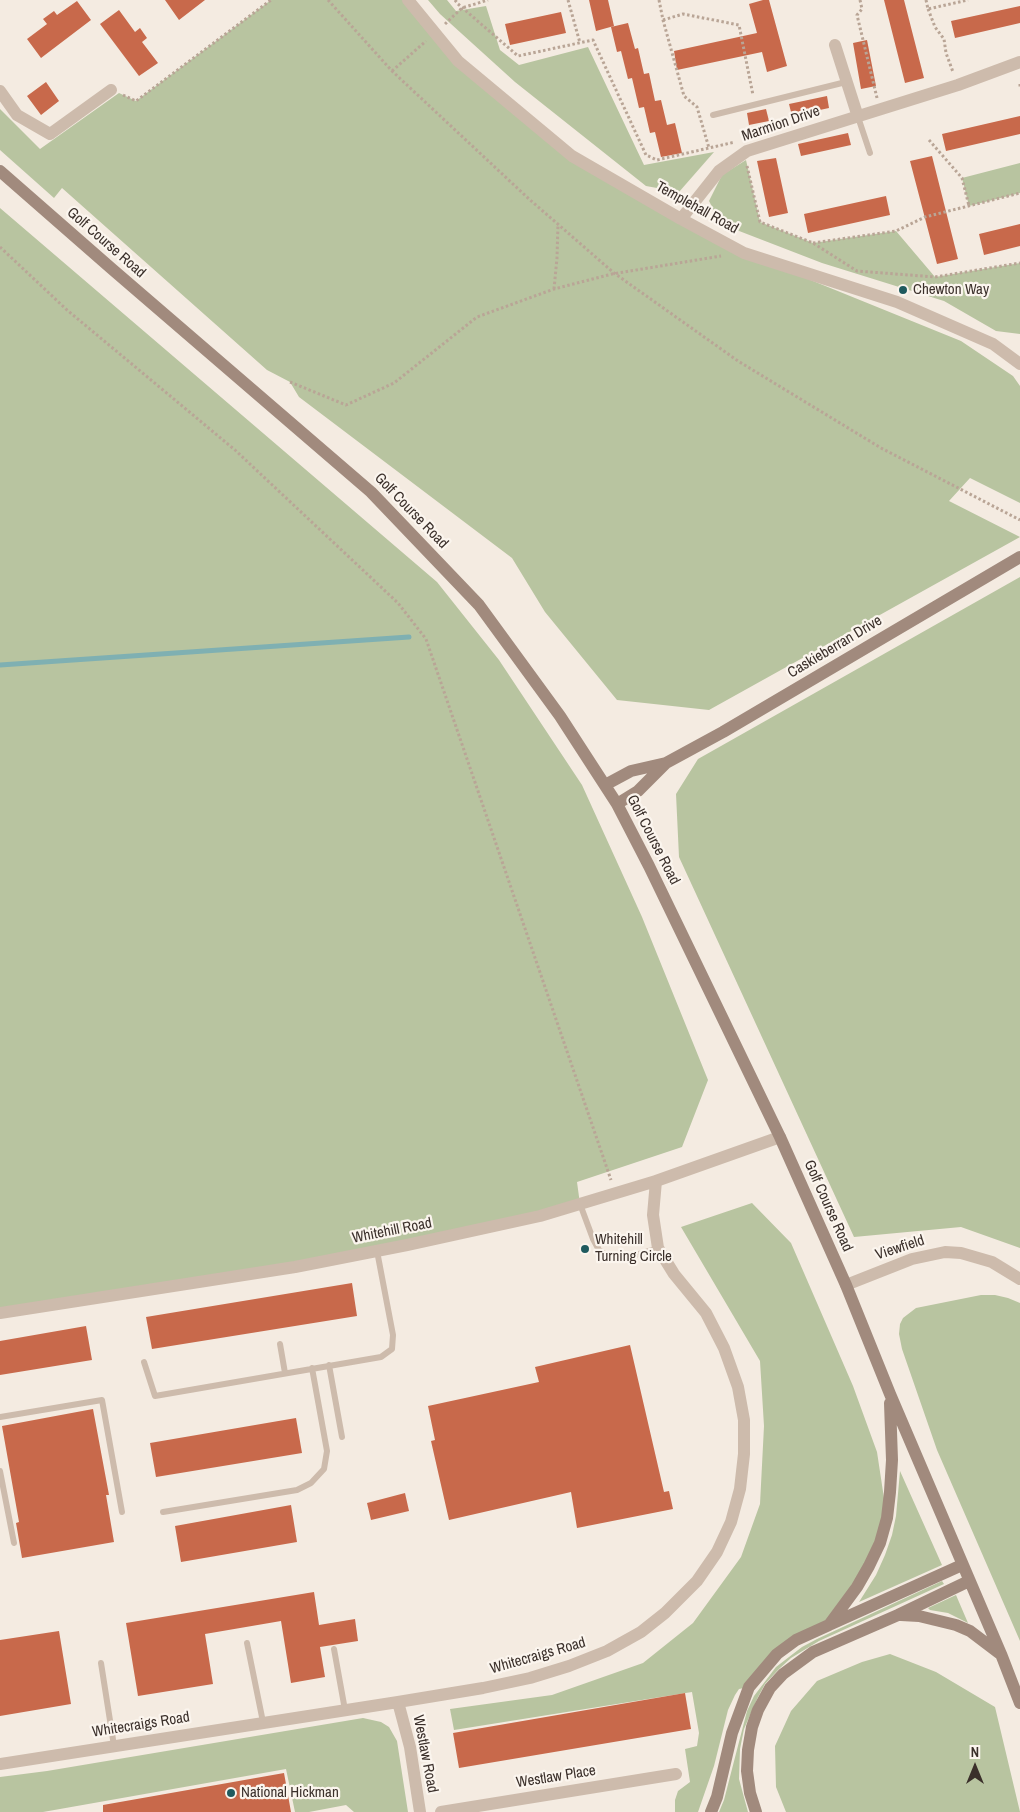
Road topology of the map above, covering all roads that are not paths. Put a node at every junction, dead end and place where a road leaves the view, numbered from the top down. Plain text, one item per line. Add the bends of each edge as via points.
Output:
1 (408, 0) edge
2 (835, 45) dead end
3 (1020, 62) edge
4 (846, 82) junction
5 (111, 90) road end
6 (0, 92) edge
7 (713, 115) dead end
8 (858, 117) junction
9 (870, 153) dead end
10 (0, 171) edge
11 (681, 219) junction
12 (1020, 364) edge
13 (1020, 557) edge
14 (666, 762) junction
15 (605, 785) junction
16 (617, 804) junction
17 (780, 1137) junction
18 (656, 1181) junction
19 (580, 1204) junction
20 (658, 1248) junction
21 (377, 1251) junction
22 (1020, 1279) edge
23 (846, 1285) junction
24 (0, 1313) edge
25 (280, 1344) dead end
26 (144, 1362) dead end
27 (329, 1366) junction
28 (312, 1368) junction
29 (285, 1373) junction
30 (890, 1394) junction
31 (0, 1418) edge
32 (342, 1437) dead end
33 (0, 1471) edge
34 (122, 1512) dead end
35 (163, 1512) dead end
36 (14, 1543) dead end
37 (962, 1565) junction
38 (969, 1580) junction
39 (898, 1615) junction
40 (829, 1625) junction
41 (247, 1643) dead end
42 (334, 1649) dead end
43 (1001, 1654) junction
44 (101, 1663) dead end
45 (398, 1702) junction
46 (1020, 1703) edge
47 (345, 1710) junction
48 (262, 1722) junction
49 (114, 1746) junction
50 (0, 1764) edge
51 (676, 1774) dead end
52 (420, 1812) edge
53 (441, 1812) edge
54 (711, 1812) edge
55 (756, 1812) edge

1 - 11 street, Templehall Road via 458,61 572,156
2 - 4 street
3 - 8 street, Marmion Drive
4 - 7 lane
4 - 8 street
5 - 6 street via 50,134 17,115
8 - 9 lane
8 - 11 street, Marmion Drive via 742,146
10 - 15 street, Golf Course Road via 371,492 479,606 560,716
11 - 12 street, Templehall Road via 744,252 897,302 993,344
13 - 14 street, Caskieberran Drive via 723,732
14 - 15 street, Caskieberran Drive via 631,770
14 - 16 street, Caskieberran Drive via 638,791
15 - 16 street, Golf Course Road
16 - 17 street, Golf Course Road
17 - 18 street, Whitehill Road
17 - 23 street, Golf Course Road
18 - 19 street, Whitehill Road
18 - 20 street, Whitecraigs Road via 653,1215
19 - 20 lane via 593,1239 606,1255 626,1258
19 - 21 street, Whitehill Road via 540,1216
20 - 45 street, Whitecraigs Road via 674,1274 706,1313 724,1348 738,1387 744,1420 740,1489 731,1522 717,1552 697,1581 665,1613 641,1632 607,1651 530,1678
21 - 24 street, Whitehill Road
21 - 27 lane via 393,1335 392,1349 381,1357
22 - 23 street, Viewfield via 992,1262 945,1252 912,1259
23 - 30 street, Golf Course Road
25 - 29 lane
26 - 29 lane via 154,1396
27 - 28 lane
27 - 32 lane
28 - 29 lane
28 - 35 lane via 327,1451 324,1469 311,1482 297,1490
30 - 37 street, Golf Course Road
30 - 40 street via 892,1460 887,1518 870,1566
31 - 34 lane via 102,1400
33 - 36 lane
37 - 38 street, Golf Course Road
37 - 40 street
38 - 39 street
38 - 43 street, Golf Course Road
39 - 43 street via 956,1625 970,1631
39 - 55 street via 813,1652 770,1688 758,1710 748,1750 747,1771
40 - 54 street via 796,1640 776,1654 749,1687 732,1733
41 - 48 lane
42 - 47 lane
43 - 46 street, Golf Course Road
44 - 49 lane
45 - 47 street, Whitecraigs Road
45 - 52 street, Westlaw Road via 410,1747
47 - 48 street, Whitecraigs Road
48 - 49 street, Whitecraigs Road
49 - 50 street, Whitecraigs Road
51 - 53 street, Westlaw Place

